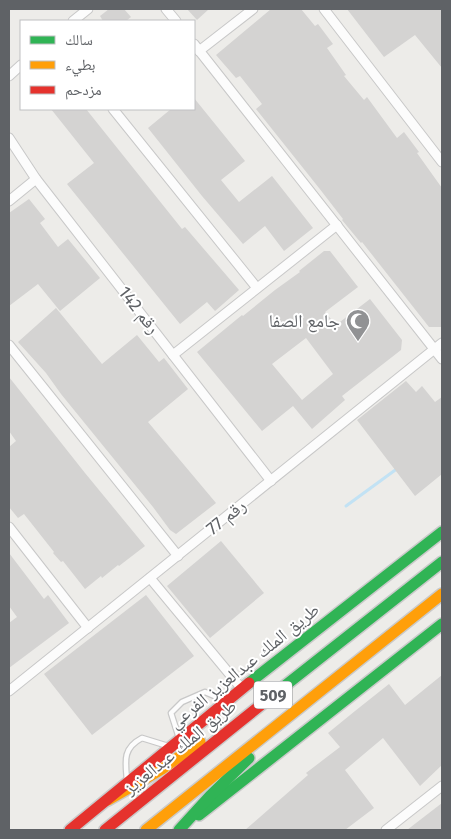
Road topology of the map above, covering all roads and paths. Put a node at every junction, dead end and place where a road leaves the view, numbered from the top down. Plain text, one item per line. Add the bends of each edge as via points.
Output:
1 (88, 9) edge
2 (166, 9) edge
3 (253, 9) edge
4 (325, 9) edge
5 (74, 20) edge
6 (175, 20) edge
7 (196, 47) edge
8 (20, 66) edge
9 (9, 76) edge
10 (115, 110) edge
11 (9, 138) edge
12 (442, 162) edge
13 (36, 180) junction
14 (9, 202) edge
15 (337, 225) junction
16 (257, 288) junction
17 (9, 345) edge
18 (439, 347) edge
19 (173, 355) junction
20 (442, 359) edge
21 (271, 481) junction
22 (9, 527) edge
23 (442, 532) edge
24 (178, 556) junction
25 (442, 562) edge
26 (150, 578) junction
27 (442, 594) edge
28 (442, 624) edge
29 (88, 628) junction
30 (242, 690) junction
31 (9, 691) edge
32 (227, 702) junction
33 (288, 717) junction
34 (222, 735) junction
35 (176, 744) junction
36 (127, 784) junction
37 (442, 786) edge
38 (108, 800) junction
39 (391, 829) edge
40 (70, 830) edge
41 (106, 830) edge
42 (146, 830) edge
43 (179, 830) edge

1 - 5 street
2 - 6 street
3 - 7 street
4 - 12 street
7 - 15 street
8 - 9 street
10 - 16 street
11 - 13 street, رقم 142
13 - 14 street
13 - 19 street, رقم 142
15 - 16 street
15 - 18 street
16 - 19 street
17 - 24 street
18 - 20 street
18 - 21 street, رقم 77
19 - 21 street, رقم 142
21 - 24 street, رقم 77
22 - 29 street
23 - 30 main road, طريق الملك عبدالعزيز الفرعي
24 - 26 street, رقم 77
25 - 34 main road, طريق الملك عبدالعزيز / 509
26 - 29 street, رقم 77
26 - 30 street
27 - 33 main road, 509
28 - 43 main road
29 - 31 street, رقم 77
30 - 32 main road, طريق الملك عبدالعزيز الفرعي
32 - 35 main road, طريق الملك عبدالعزيز الفرعي
32 - 35 lane via 204,692 182,702 172,713
33 - 42 main road, 509
33 - 43 main road
34 - 38 main road via 204,740
34 - 41 main road, طريق الملك عبدالعزيز / 509
35 - 36 main road, طريق الملك عبدالعزيز الفرعي
35 - 36 lane via 142,738 132,743 125,758
36 - 38 main road, طريق الملك عبدالعزيز الفرعي
37 - 39 street
38 - 40 main road, طريق الملك عبدالعزيز الفرعي

